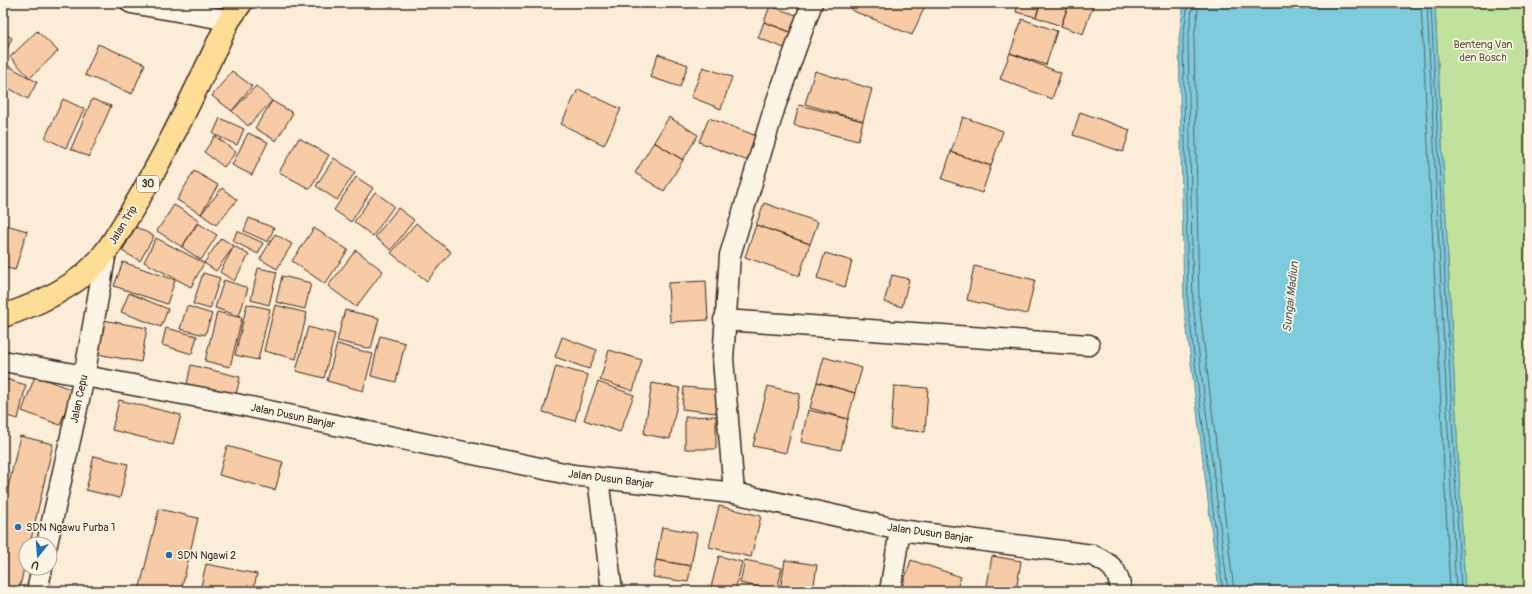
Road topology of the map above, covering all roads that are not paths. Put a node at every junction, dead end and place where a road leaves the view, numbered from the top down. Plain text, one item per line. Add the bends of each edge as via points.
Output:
1 (131, 3) edge
2 (812, 3) edge
3 (235, 11) edge
4 (106, 252) junction
5 (3, 316) edge
6 (724, 320) junction
7 (1089, 345) dead end
8 (3, 361) edge
9 (84, 377) junction
10 (598, 478) junction
11 (734, 493) junction
12 (900, 530) junction
13 (49, 536) edge
14 (40, 576) edge
15 (37, 591) edge
16 (612, 591) edge
17 (890, 591) edge
18 (1121, 591) edge

1 - 3 street
2 - 6 street via 775,106 730,255
3 - 4 highway, Jalan Trip / 30 via 155,173
4 - 5 highway, Jalan Trip / 30 via 87,272 65,289 23,310
4 - 9 street, Jalan Cepu
6 - 7 street
6 - 11 street via 723,359
8 - 9 street, Jalan Dusun Banjar
9 - 10 street, Jalan Dusun Banjar via 231,403 573,475
9 - 13 street, Jalan Cepu
10 - 11 street, Jalan Dusun Banjar
10 - 16 street
11 - 12 street, Jalan Dusun Banjar
12 - 17 street
12 - 18 street, Jalan Dusun Banjar via 1092,555 1107,562 1116,571
14 - 15 street

